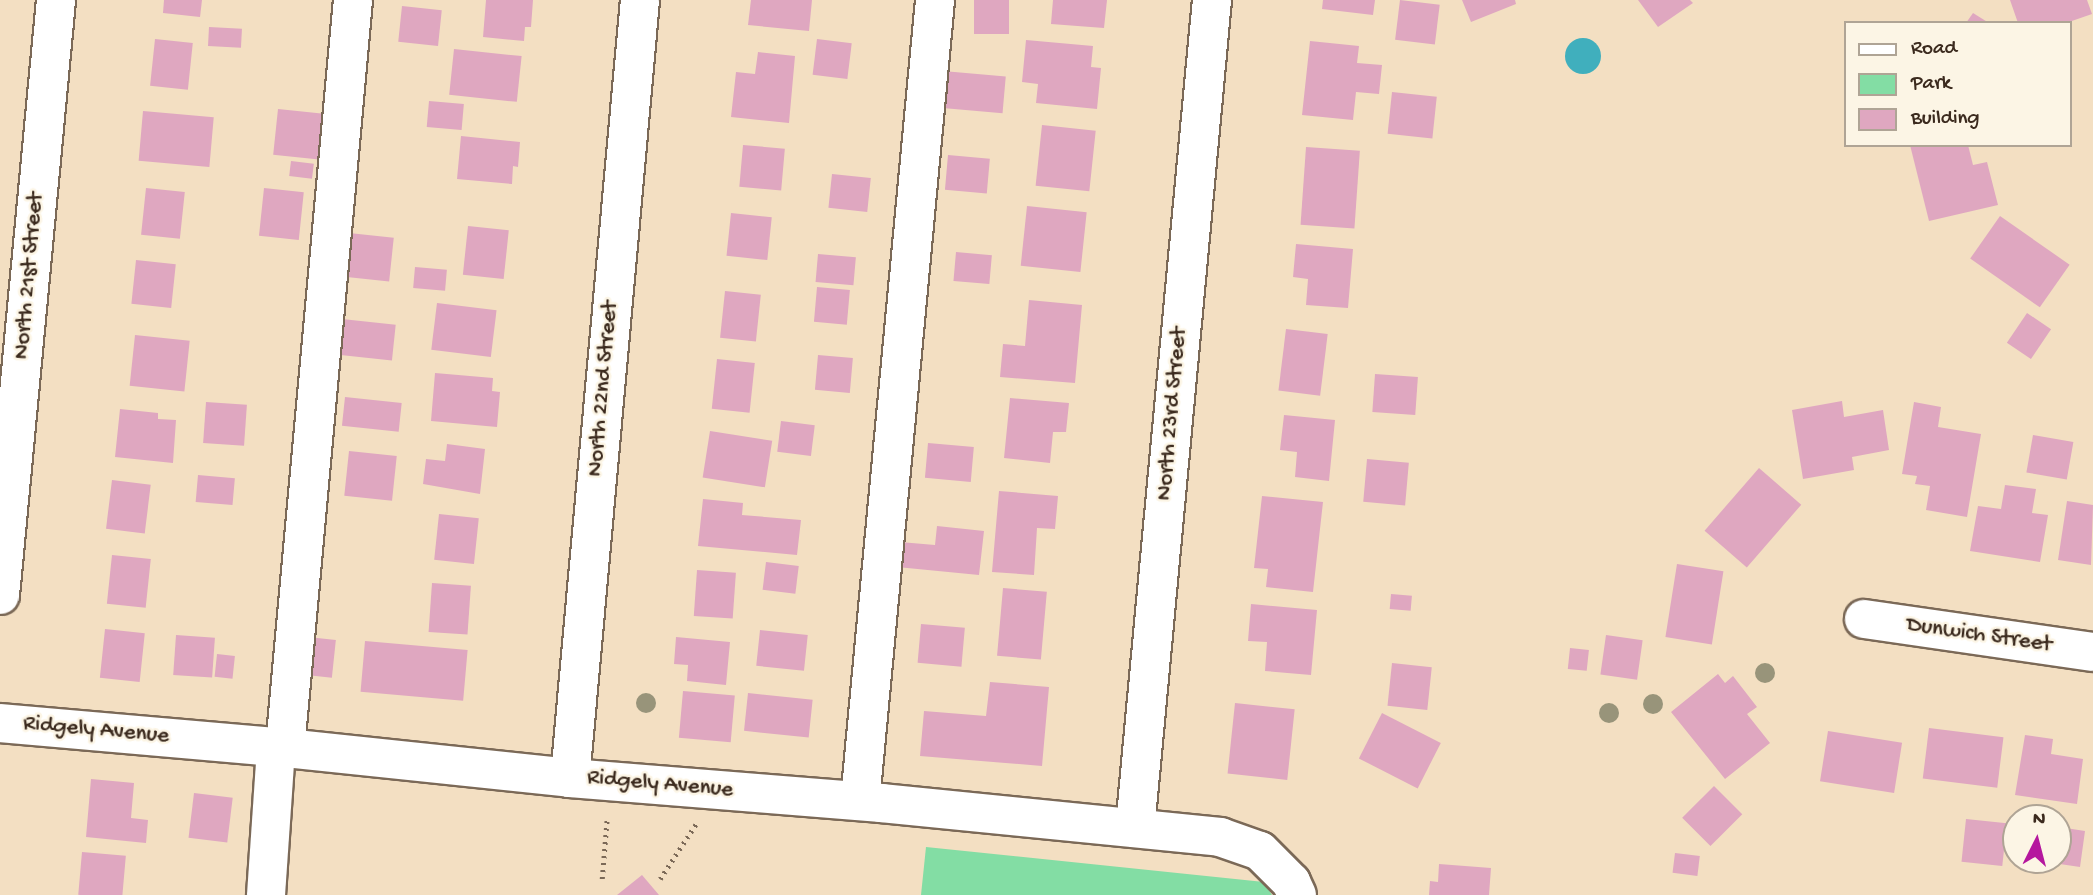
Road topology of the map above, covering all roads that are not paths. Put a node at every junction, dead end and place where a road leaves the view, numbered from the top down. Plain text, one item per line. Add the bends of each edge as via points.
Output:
1 (56, 0) edge
2 (353, 0) edge
3 (640, 0) edge
4 (935, 0) edge
5 (1212, 0) edge
6 (0, 595) edge
7 (1864, 619) dead end
8 (2093, 652) edge
9 (0, 723) edge
10 (280, 747) junction
11 (570, 778) junction
12 (860, 801) junction
13 (1135, 828) junction
14 (266, 895) edge
15 (1297, 895) edge

1 - 6 street, North 21st Street
2 - 10 street
3 - 11 street, North 22nd Street
4 - 12 street
5 - 13 street, North 23rd Street
7 - 8 street, Dunwich Street
9 - 10 street, Ridgely Avenue
10 - 11 street, Ridgely Avenue
10 - 14 street
11 - 12 street, Ridgely Avenue
12 - 13 street, Ridgely Avenue
13 - 15 street, Ridgely Avenue via 1220,837 1261,851 1291,882

